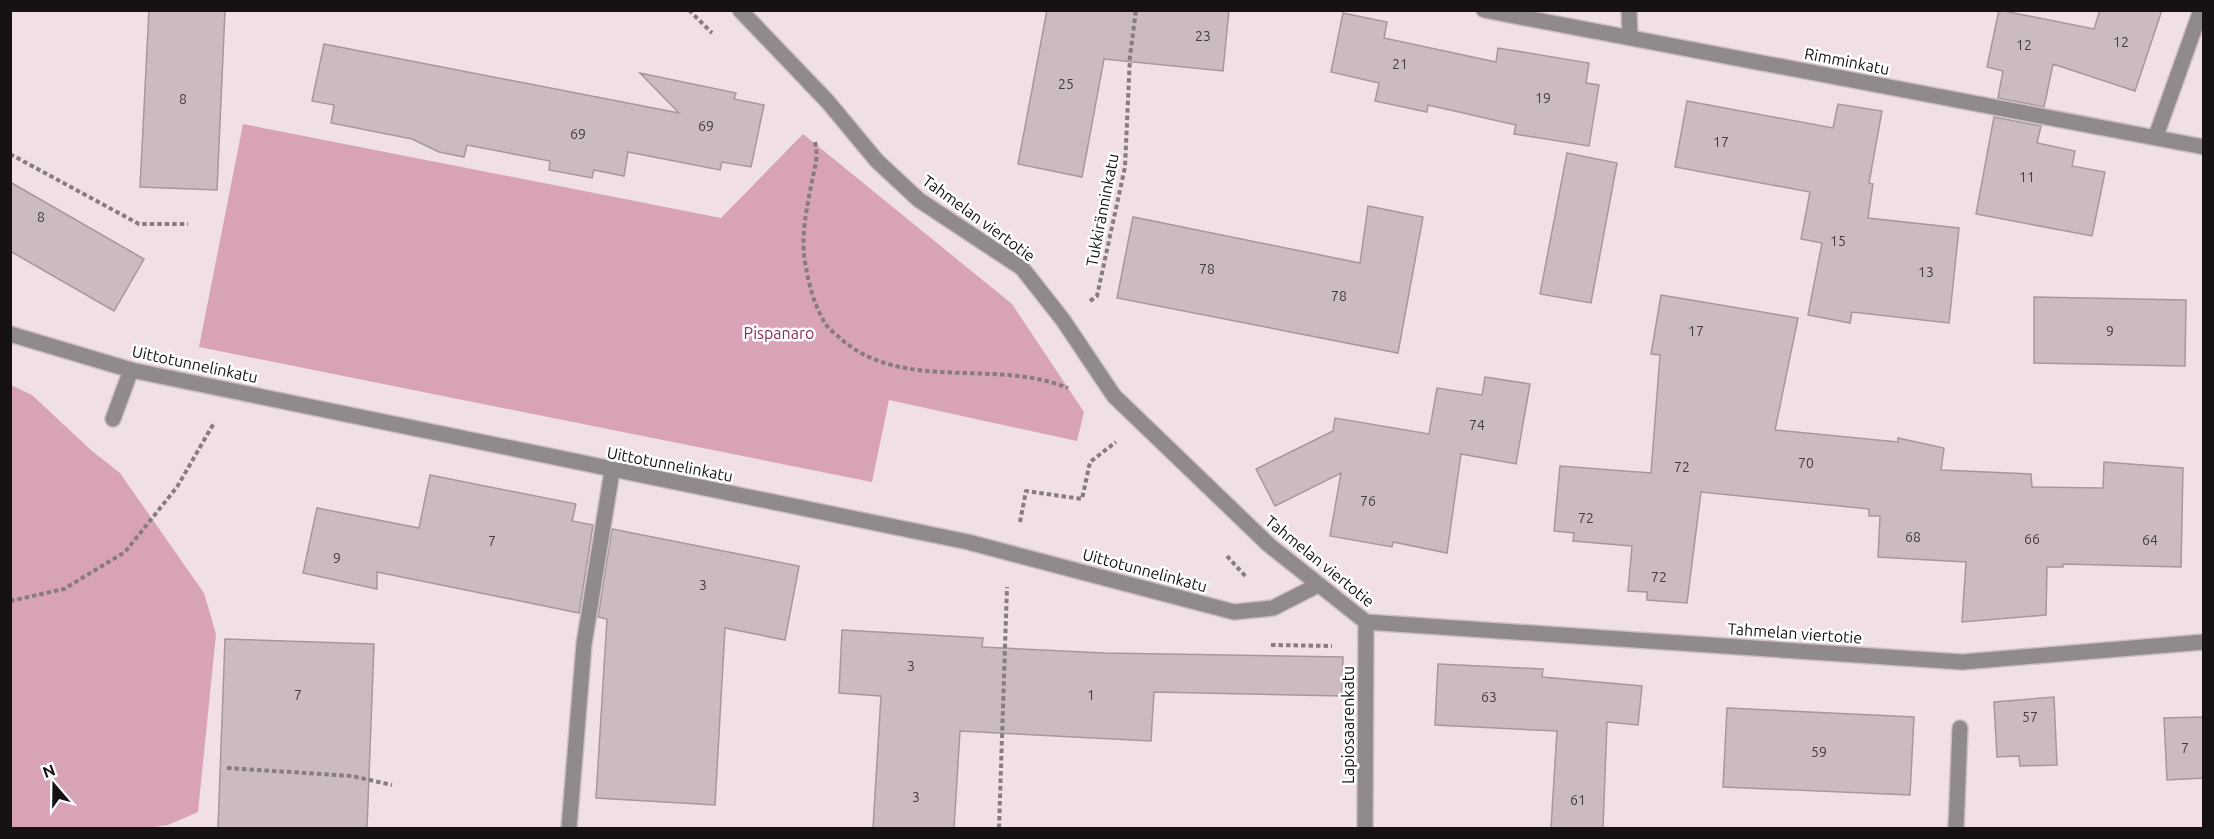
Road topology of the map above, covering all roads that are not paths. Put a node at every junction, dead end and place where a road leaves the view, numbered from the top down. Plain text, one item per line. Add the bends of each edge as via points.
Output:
1 (740, 10) edge
2 (1484, 10) edge
3 (1629, 10) edge
4 (2201, 10) edge
5 (1630, 37) junction
6 (2156, 136) junction
7 (2204, 147) edge
8 (10, 334) edge
9 (131, 370) junction
10 (113, 419) dead end
11 (612, 471) junction
12 (1318, 585) junction
13 (1366, 622) junction
14 (2204, 642) edge
15 (1960, 728) dead end
16 (569, 828) edge
17 (1365, 828) edge
18 (1956, 828) edge

1 - 12 street, Tahmelan viertotie via 828,102 877,161 919,200 1022,268 1114,396 1269,545
2 - 5 street, Rimminkatu
3 - 5 street
4 - 6 street
5 - 6 street, Rimminkatu
6 - 7 street, Rimminkatu
8 - 9 street, Uittotunnelinkatu
9 - 10 street
9 - 11 street, Uittotunnelinkatu
11 - 12 street, Uittotunnelinkatu via 968,542 1234,612 1273,608
11 - 16 street via 584,644
12 - 13 street, Tahmelan viertotie
13 - 14 street, Tahmelan viertotie via 1962,662
13 - 17 street, Lapiosaarenkatu
15 - 18 street

